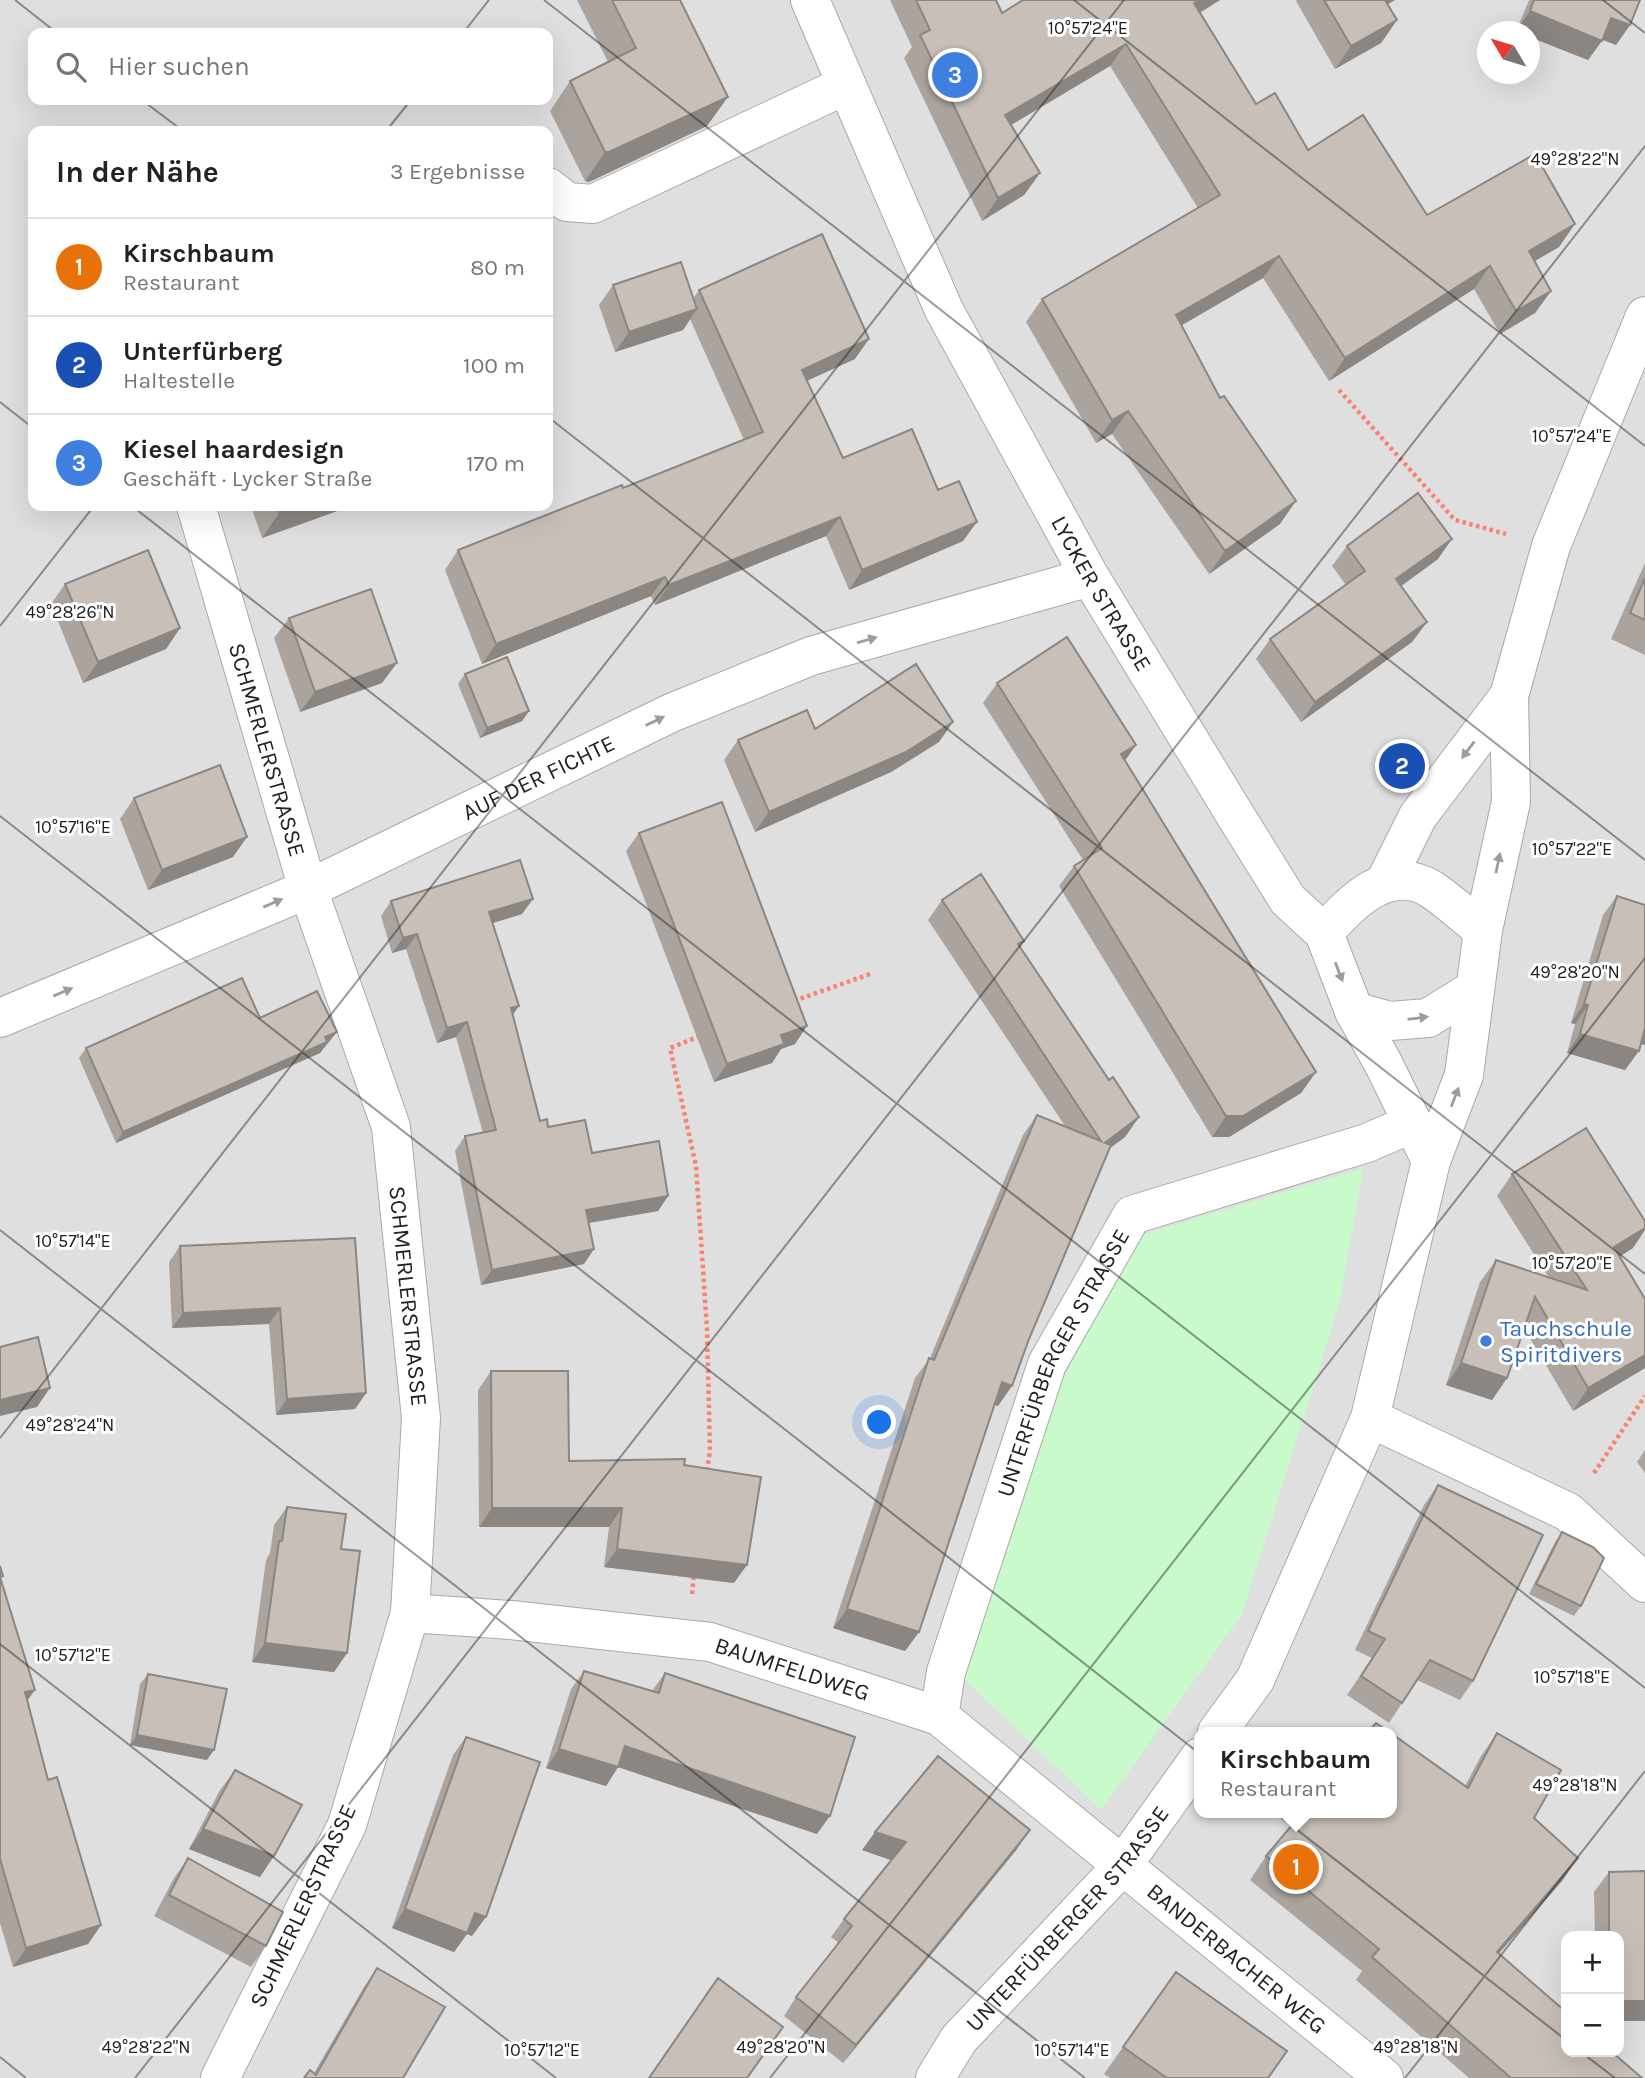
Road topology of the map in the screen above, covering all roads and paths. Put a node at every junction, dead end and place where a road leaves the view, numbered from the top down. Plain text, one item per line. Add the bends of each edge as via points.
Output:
1 (817, 3) edge
2 (846, 85) junction
3 (553, 191) edge
4 (1645, 316) edge
5 (1339, 390) dead end
6 (197, 511) edge
7 (1551, 546) junction
8 (1090, 577) junction
9 (1509, 696) junction
10 (1385, 882) junction
11 (308, 888) junction
12 (1483, 930) junction
13 (1324, 933) junction
14 (870, 974) dead end
15 (1475, 989) junction
16 (783, 1005) edge
17 (1354, 1010) junction
18 (0, 1018) edge
19 (708, 1034) edge
20 (1413, 1123) junction
21 (1431, 1161) junction
22 (1645, 1395) edge
23 (1370, 1418) junction
24 (707, 1477) edge
25 (1568, 1512) junction
26 (694, 1572) edge
27 (1645, 1583) edge
28 (410, 1613) junction
29 (685, 1640) junction
30 (939, 1716) junction
31 (1221, 1727) edge
32 (1194, 1765) edge
33 (1122, 1866) junction
34 (220, 2078) edge
35 (935, 2078) edge
36 (1384, 2078) edge

1 - 2 street, LYCKER STRASSE
2 - 3 street via 593,204 567,202
2 - 8 street, LYCKER STRASSE via 944,310
4 - 7 street
5 - 7 path via 1455,520
6 - 11 street, SCHMERLERSTRASSE
7 - 9 street
11 -> 8 street, AUF DER FICHTE via 671,713 799,662
8 - 13 street, LYCKER STRASSE via 1288,900
9 -> 10 street via 1418,816
12 -> 9 street via 1511,802
10 - 12 street via 1410,881 1430,889
10 - 13 street via 1349,905
18 -> 11 street, AUF DER FICHTE
11 - 28 street, SCHMERLERSTRASSE via 391,1127 421,1418
12 - 15 street
13 -> 17 street, LYCKER STRASSE
14 - 16 path
17 -> 15 street via 1391,1021 1428,1018
21 -> 15 street via 1464,1075
17 - 20 street, LYCKER STRASSE
19 - 24 path via 670,1048 696,1166 707,1328
20 - 21 street, LYCKER STRASSE
20 - 30 street, UNTERFÜRBERGER STRASSE via 1367,1143 1132,1215 1047,1364 946,1672
21 - 23 street
22 - 25 path
23 - 25 street
23 - 31 street via 1255,1680
25 - 27 street
26 - 29 path
28 - 29 street, BAUMFELDWEG
28 - 34 street, SCHMERLERSTRASSE via 347,1825
29 - 30 street, BAUMFELDWEG via 710,1642
30 - 33 street, BAUMFELDWEG
32 - 33 street, UNTERFÜRBERGER STRASSE
33 - 35 street, UNTERFÜRBERGER STRASSE via 959,2039
33 - 36 street, BANDERBACHER WEG

